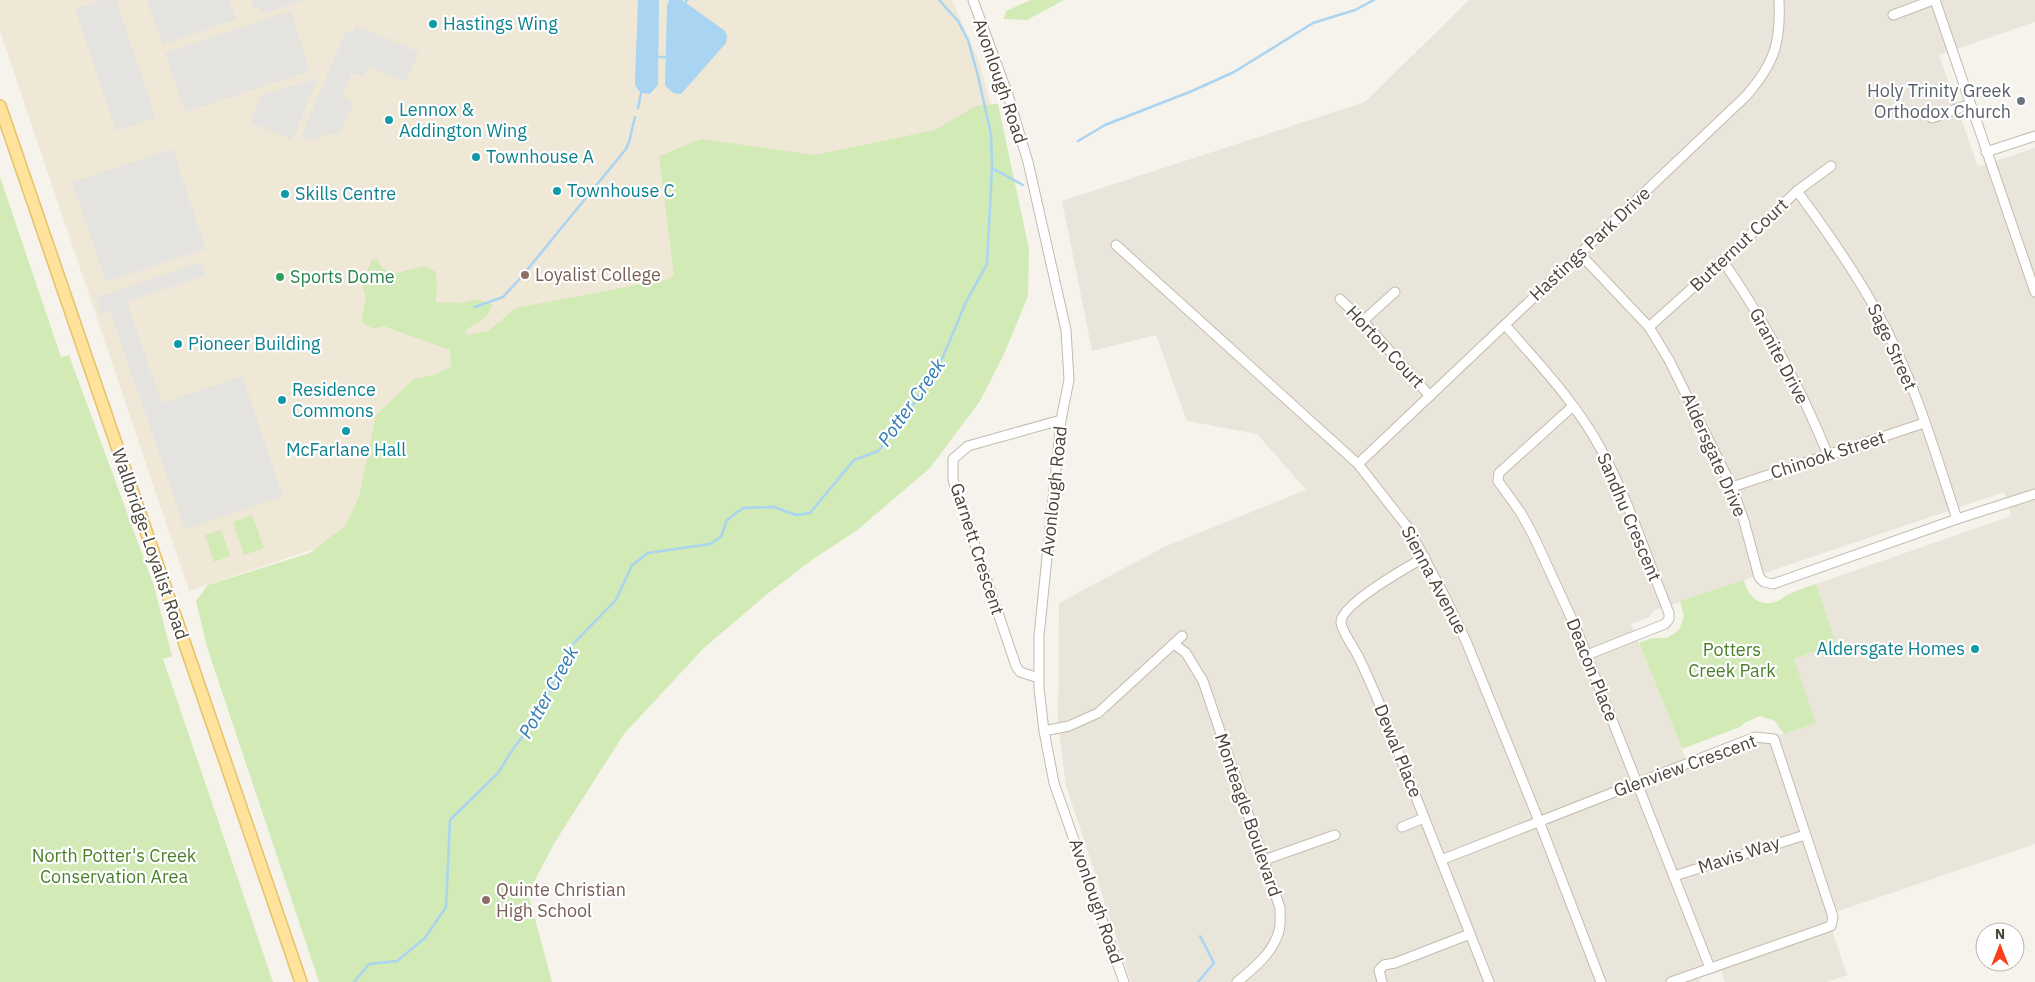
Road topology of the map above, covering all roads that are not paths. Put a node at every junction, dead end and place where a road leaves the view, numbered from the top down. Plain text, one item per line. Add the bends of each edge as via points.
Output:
1 (973, 0) edge
2 (1779, 0) edge
3 (1934, 0) edge
4 (1893, 15) dead end
5 (1970, 104) junction
6 (0, 106) edge
7 (1932, 118) dead end
8 (2035, 136) edge
9 (1986, 152) junction
10 (1831, 166) dead end
11 (1797, 191) junction
12 (1116, 245) dead end
13 (1580, 254) junction
14 (1723, 261) junction
15 (1394, 292) dead end
16 (2035, 292) edge
17 (1340, 299) dead end
18 (1363, 321) junction
19 (1505, 325) junction
20 (1649, 327) junction
21 (1430, 396) junction
22 (1573, 406) junction
23 (1061, 420) junction
24 (1924, 423) junction
25 (1828, 455) junction
26 (1358, 464) junction
27 (1732, 488) junction
28 (2035, 494) edge
29 (1956, 519) junction
30 (1425, 557) junction
31 (1182, 636) dead end
32 (1174, 644) junction
33 (1587, 655) junction
34 (1039, 678) junction
35 (1044, 731) junction
36 (1637, 782) junction
37 (1424, 818) junction
38 (1539, 821) junction
39 (1402, 827) dead end
40 (1335, 835) dead end
41 (1804, 835) junction
42 (1264, 860) junction
43 (1441, 860) junction
44 (1674, 876) junction
45 (1470, 934) junction
46 (1710, 968) junction
47 (301, 982) edge
48 (1124, 982) edge
49 (1237, 982) edge
50 (1382, 982) edge
51 (1489, 982) edge
52 (1601, 982) edge
53 (1671, 982) edge

1 - 23 street, Avonlough Road via 1008,94 1025,153 1066,330 1069,380
2 - 13 street, Hastings Park Drive via 1778,35 1772,59 1761,79
3 - 4 street
3 - 5 street
5 - 7 street
5 - 9 street
6 - 47 main road, Wallbridge-Loyalist Road
8 - 9 street
9 - 16 street
10 - 11 street, Butternut Court
11 - 14 street, Butternut Court
11 - 24 street, Sage Street via 1843,254 1878,314 1912,387
12 - 26 street, Sienna Avenue
13 - 19 street, Hastings Park Drive
13 - 20 street, Aldersgate Drive
14 - 20 street, Butternut Court
14 - 25 street, Granite Drive via 1773,340
15 - 18 street
17 - 18 street, Horton Court
18 - 21 street, Horton Court
19 - 21 street, Hastings Park Drive
19 - 22 street, Sandhu Crescent
20 - 27 street, Aldersgate Drive
21 - 26 street, Hastings Park Drive
22 - 33 street, Deacon Place via 1499,473 1498,482 1521,513 1541,550
22 - 33 street, Sandhu Crescent via 1602,450 1621,488 1668,613 1665,624
23 - 34 street, Avonlough Road via 1039,636
23 - 34 street, Garnett Crescent via 968,446 953,459 953,480 1016,666 1020,672
24 - 25 street, Chinook Street
24 - 29 street, Sage Street
25 - 27 street, Chinook Street
26 - 30 street, Sienna Avenue via 1409,529
27 - 29 street, Aldersgate Drive via 1760,577 1764,582 1773,584
28 - 29 street, Aldersgate Drive
30 - 37 street, Dewal Place via 1384,580 1347,612 1341,624 1377,698
30 - 38 street, Sienna Avenue via 1466,641
31 - 32 street
32 - 35 street via 1098,713 1069,726
32 - 42 street, Monteagle Boulevard via 1186,653 1203,681
33 - 36 street, Deacon Place
34 - 35 street, Avonlough Road
35 - 48 street, Avonlough Road via 1054,782
36 - 38 street, Glenview Crescent
36 - 41 street, Glenview Crescent via 1756,737 1774,739
36 - 44 street, Deacon Place
37 - 39 street
37 - 43 street, Dewal Place
38 - 43 street, Glenview Crescent
38 - 52 street, Sienna Avenue
40 - 42 street
41 - 44 street, Mavis Way
41 - 46 street, Glenview Crescent via 1833,918 1831,926
42 - 49 street, Monteagle Boulevard via 1280,908 1279,931 1271,950
43 - 45 street, Dewal Place
44 - 46 street, Deacon Place
45 - 50 street via 1384,965 1379,970
45 - 51 street, Dewal Place
46 - 53 street

